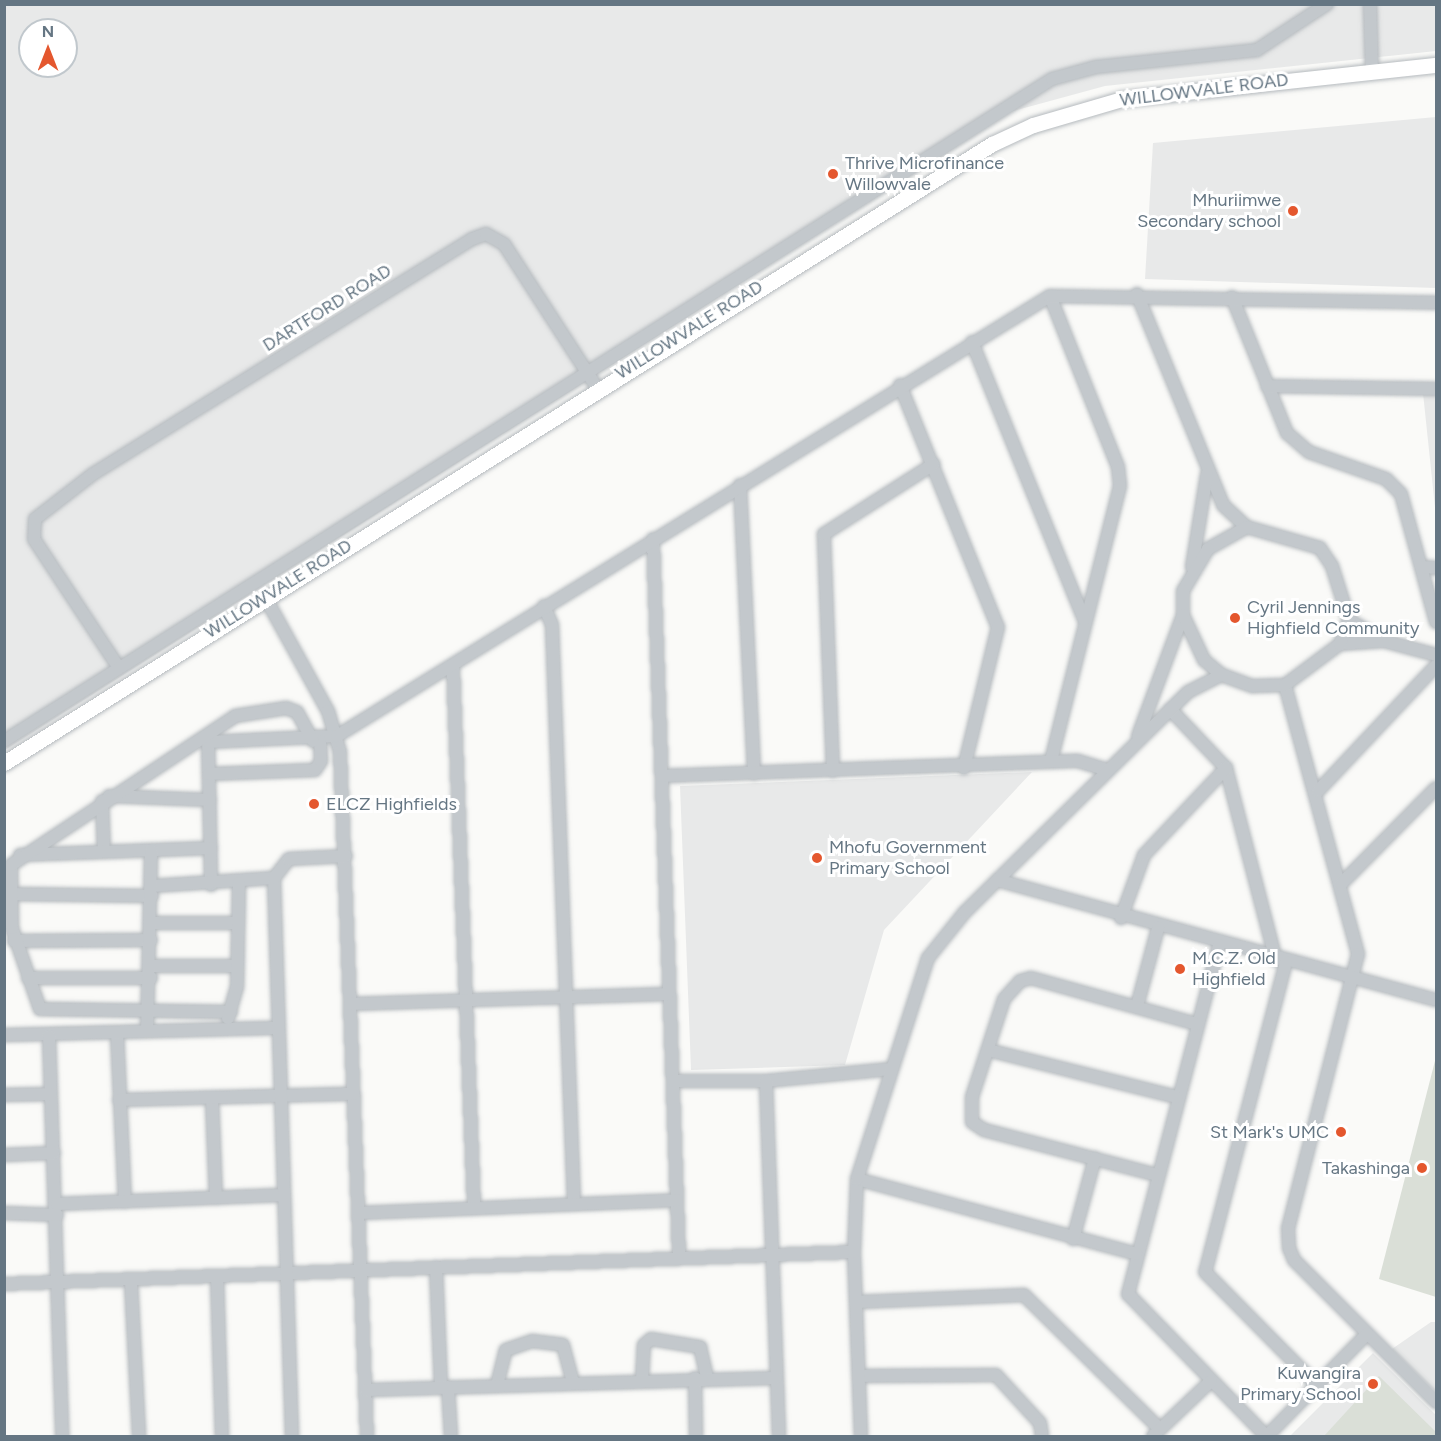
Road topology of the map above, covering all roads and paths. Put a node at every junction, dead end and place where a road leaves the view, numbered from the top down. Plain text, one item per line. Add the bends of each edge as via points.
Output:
1 (1327, 4) edge
2 (1370, 4) edge
3 (1437, 65) edge
4 (1372, 71) junction
5 (1137, 294) junction
6 (1050, 296) junction
7 (1232, 297) junction
8 (1437, 303) edge
9 (972, 342) junction
10 (587, 373) junction
11 (900, 385) junction
12 (1267, 386) junction
13 (597, 388) junction
14 (1437, 389) edge
15 (934, 464) junction
16 (1207, 470) junction
17 (740, 484) junction
18 (1247, 527) junction
19 (653, 539) junction
20 (1430, 567) edge
21 (1191, 571) junction
22 (265, 597) junction
23 (544, 606) junction
24 (1183, 615) junction
25 (1084, 619) junction
26 (1349, 620) junction
27 (1437, 622) edge
28 (1384, 641) junction
29 (1340, 644) junction
30 (1437, 655) edge
31 (453, 666) junction
32 (1437, 666) edge
33 (119, 668) junction
34 (1222, 675) junction
35 (1285, 685) junction
36 (1170, 709) junction
37 (337, 736) junction
38 (208, 738) junction
39 (4, 741) edge
40 (316, 741) junction
41 (1135, 743) junction
42 (1051, 761) junction
43 (4, 763) edge
44 (964, 768) junction
45 (1226, 768) junction
46 (1107, 770) junction
47 (832, 771) junction
48 (209, 774) junction
49 (754, 774) junction
50 (662, 776) junction
51 (1318, 791) junction
52 (1435, 791) edge
53 (106, 798) junction
54 (210, 800) junction
55 (212, 848) junction
56 (151, 850) junction
57 (104, 852) junction
58 (19, 855) junction
59 (346, 856) junction
60 (274, 878) junction
61 (997, 880) junction
62 (239, 883) junction
63 (1341, 884) junction
64 (211, 885) junction
65 (152, 891) junction
66 (8, 894) junction
67 (1121, 918) junction
68 (153, 923) junction
69 (238, 923) junction
70 (1158, 928) junction
71 (151, 940) junction
72 (14, 941) junction
73 (1219, 945) junction
74 (1281, 961) junction
75 (237, 966) junction
76 (152, 972) junction
77 (28, 978) junction
78 (1355, 978) junction
79 (668, 994) junction
80 (567, 996) junction
81 (466, 998) junction
82 (1437, 1000) edge
83 (350, 1004) junction
84 (1137, 1006) junction
85 (149, 1012) junction
86 (231, 1012) junction
87 (1197, 1024) junction
88 (274, 1028) junction
89 (223, 1029) junction
90 (147, 1031) junction
91 (117, 1033) junction
92 (4, 1035) edge
93 (49, 1036) junction
94 (988, 1050) junction
95 (890, 1069) junction
96 (674, 1081) junction
97 (766, 1081) junction
98 (51, 1094) junction
99 (354, 1094) junction
100 (4, 1095) edge
101 (279, 1097) junction
102 (1176, 1097) junction
103 (212, 1098) junction
104 (119, 1100) junction
105 (54, 1154) junction
106 (4, 1155) edge
107 (1095, 1158) junction
108 (1157, 1174) junction
109 (857, 1179) junction
110 (282, 1195) junction
111 (216, 1198) junction
112 (677, 1200) junction
113 (125, 1202) junction
114 (574, 1203) junction
115 (474, 1206) junction
116 (57, 1209) junction
117 (4, 1213) edge
118 (359, 1214) junction
119 (1073, 1239) junction
120 (854, 1252) junction
121 (774, 1254) junction
122 (1136, 1254) junction
123 (679, 1256) junction
124 (436, 1267) junction
125 (362, 1270) junction
126 (287, 1275) junction
127 (217, 1277) junction
128 (131, 1282) junction
129 (4, 1284) edge
130 (18, 1285) junction
131 (58, 1286) junction
132 (4, 1297) edge
133 (858, 1302) junction
134 (1367, 1334) junction
135 (859, 1376) junction
136 (701, 1378) junction
137 (776, 1378) junction
138 (642, 1380) junction
139 (573, 1382) junction
140 (1211, 1382) junction
141 (497, 1385) junction
142 (1318, 1386) junction
143 (445, 1387) junction
144 (366, 1390) junction
145 (1437, 1402) edge
146 (1156, 1433) edge
147 (62, 1437) edge
148 (139, 1437) edge
149 (222, 1437) edge
150 (292, 1437) edge
151 (367, 1437) edge
152 (451, 1437) edge
153 (696, 1437) edge
154 (779, 1437) edge
155 (861, 1437) edge
156 (1042, 1437) edge
157 (1267, 1437) edge

1 - 10 street via 1278,41 1257,50 1096,67 1052,79
2 - 4 street
3 - 4 main road, WILLOWVALE ROAD
4 - 13 main road, WILLOWVALE ROAD via 1171,91 1033,125 956,162
5 - 6 street
5 - 7 street
5 - 16 street
6 - 9 street
6 - 25 street via 1120,476
7 - 8 street
7 - 12 street
9 - 11 street
9 - 25 street
10 - 13 street, DARTFORD ROAD
10 - 33 street
10 - 33 street, DARTFORD ROAD via 514,257 494,236 480,234 93,474 42,511 32,525 33,539
11 - 15 street
11 - 17 street
12 - 14 street
12 - 20 street via 1295,443 1395,485
13 - 22 main road, WILLOWVALE ROAD
15 - 44 street via 998,627
15 - 47 street via 824,534
16 - 18 street via 1228,513
16 - 21 street
17 - 19 street
17 - 49 street
18 - 21 street via 1223,536
18 - 26 street via 1320,548 1332,566
19 - 23 street
19 - 50 street
20 - 27 street
21 - 24 street via 1183,591
22 - 37 street
22 - 43 main road, WILLOWVALE ROAD
23 - 31 street
23 - 80 street via 552,625
24 - 34 street via 1204,660
24 - 41 street
25 - 42 street
26 - 28 street
26 - 29 street
28 - 29 street
28 - 30 street
29 - 35 street
31 - 37 street
31 - 81 street
32 - 51 street
33 - 39 street
34 - 35 street via 1253,686
34 - 36 street via 1203,682
35 - 51 street
36 - 41 street
36 - 45 street
37 - 40 street
37 - 59 street
38 - 40 street
38 - 40 street via 256,709 286,708 297,712
38 - 48 street
38 - 53 street
40 - 48 street via 321,765 315,770
41 - 46 street
42 - 44 street
42 - 46 street via 1078,761
44 - 47 street
45 - 67 street via 1144,855
45 - 74 street
46 - 61 street
47 - 49 street
48 - 54 street
49 - 50 street
50 - 79 street
51 - 63 street
52 - 63 street
53 - 54 street
53 - 57 street
53 - 58 street
54 - 55 street
55 - 56 street
55 - 64 street
56 - 57 street
56 - 65 street
57 - 58 street
58 - 66 street via 11,865
59 - 60 street via 289,859
59 - 83 street
60 - 62 street
60 - 88 street
61 - 67 street
61 - 95 street via 928,958
62 - 64 street
62 - 69 street
63 - 78 street via 1356,937
64 - 65 street
65 - 66 street
65 - 68 street
66 - 72 street
67 - 70 street
68 - 69 street
68 - 71 street
69 - 75 street
70 - 73 street
70 - 84 street
71 - 72 street
71 - 76 street
72 - 77 street
73 - 74 street
73 - 87 street
74 - 78 street
74 - 142 street via 1205,1272
75 - 76 street
75 - 86 street
76 - 77 street
76 - 85 street
77 - 85 street via 44,1011
78 - 82 street
78 - 134 street via 1288,1238 1294,1260
79 - 80 street
79 - 96 street
80 - 81 street
80 - 114 street
81 - 83 street
81 - 115 street
83 - 99 street
84 - 87 street
84 - 94 street via 1031,978 1020,981 1004,999
85 - 86 street
85 - 90 street
86 - 89 street
87 - 102 street
88 - 89 street
88 - 101 street
89 - 90 street
90 - 91 street
91 - 93 street
91 - 104 street
92 - 93 street
93 - 98 street
94 - 102 street
94 - 107 street via 972,1097 972,1122 993,1133
95 - 97 street
95 - 109 street
96 - 97 street
96 - 112 street
97 - 121 street
98 - 100 street
98 - 105 street
99 - 101 street
99 - 118 street
101 - 103 street
101 - 110 street
102 - 108 street
103 - 104 street
103 - 111 street
104 - 113 street
105 - 106 street
105 - 116 street
107 - 108 street
107 - 119 street
108 - 122 street
109 - 119 street
109 - 120 street
110 - 111 street
110 - 126 street
111 - 113 street
112 - 114 street
112 - 123 street
113 - 116 street
114 - 115 street
115 - 118 street
116 - 117 street
116 - 131 street
118 - 125 street
119 - 122 street
120 - 121 street
120 - 133 street
121 - 123 street
121 - 137 street
122 - 140 street via 1129,1297
123 - 124 street
124 - 125 street
124 - 143 street
125 - 126 street
125 - 144 street
126 - 127 street
126 - 150 street
127 - 128 street
127 - 149 street
128 - 131 street
128 - 148 street
129 - 130 street
130 - 131 street
130 - 132 street
131 - 147 street
133 - 135 street
133 - 146 street via 1024,1295
134 - 142 street
134 - 145 street
135 - 155 street
135 - 156 street via 996,1375 1040,1423
136 - 137 street
136 - 138 street
136 - 138 street via 700,1347 651,1339 644,1345
136 - 153 street
137 - 154 street
138 - 139 street
139 - 141 street
139 - 141 street via 563,1345 532,1341 507,1350
140 - 146 street
140 - 157 street
141 - 143 street
142 - 157 street
143 - 144 street
143 - 152 street
144 - 151 street

